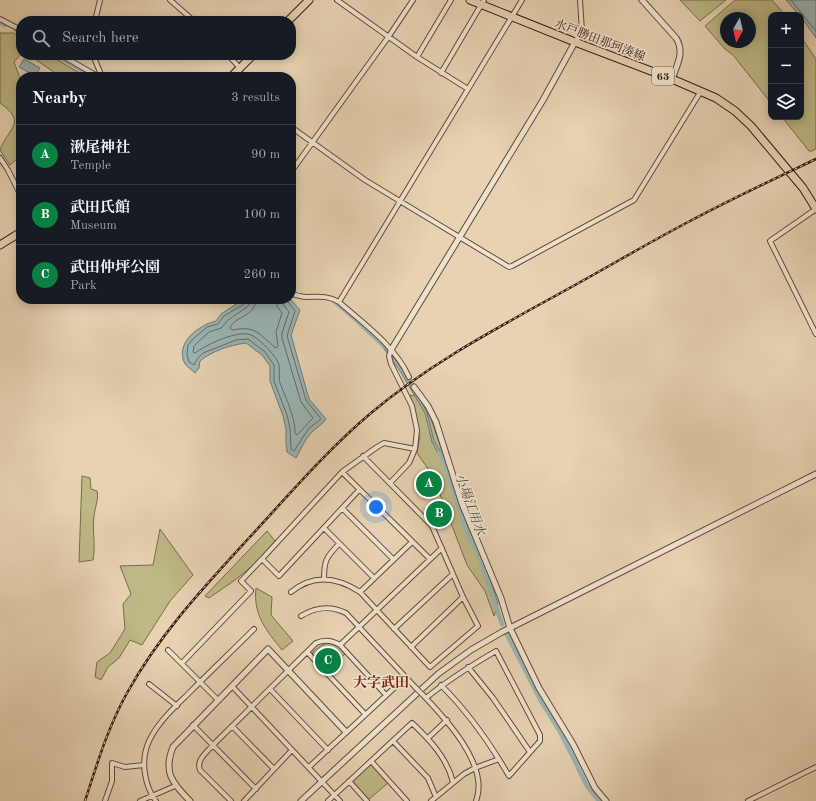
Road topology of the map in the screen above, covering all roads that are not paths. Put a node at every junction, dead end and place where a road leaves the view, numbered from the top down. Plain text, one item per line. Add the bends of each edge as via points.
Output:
1 (100, 0) edge
2 (170, 0) edge
3 (309, 0) edge
4 (337, 0) edge
5 (413, 0) edge
6 (451, 0) edge
7 (470, 0) edge
8 (522, 0) edge
9 (580, 0) edge
10 (642, 0) edge
11 (482, 2) edge
12 (96, 16) edge
13 (188, 16) edge
14 (293, 16) edge
15 (512, 17) junction
16 (0, 19) edge
17 (16, 27) edge
18 (389, 36) junction
19 (575, 42) junction
20 (417, 57) junction
21 (70, 60) edge
22 (95, 60) edge
23 (233, 60) edge
24 (248, 60) edge
25 (240, 68) junction
26 (91, 72) edge
27 (98, 72) edge
28 (236, 72) edge
29 (441, 73) junction
30 (672, 79) junction
31 (468, 89) junction
32 (701, 90) junction
33 (296, 131) edge
34 (312, 142) junction
35 (0, 158) edge
36 (296, 165) edge
37 (16, 186) edge
38 (400, 202) junction
39 (816, 209) edge
40 (16, 235) edge
41 (460, 237) junction
42 (0, 245) edge
43 (296, 294) edge
44 (339, 302) junction
45 (815, 331) edge
46 (391, 350) junction
47 (408, 377) tunnel mouth
48 (414, 387) tunnel mouth
49 (415, 449) junction
50 (363, 456) junction
51 (342, 472) junction
52 (816, 474) edge
53 (390, 483) junction
54 (359, 490) junction
55 (343, 509) junction
56 (324, 528) junction
57 (412, 542) junction
58 (339, 544) junction
59 (442, 548) junction
60 (262, 559) junction
61 (393, 559) junction
62 (430, 559) junction
63 (453, 574) junction
64 (374, 578) junction
65 (324, 579) junction
66 (291, 592) dead end
67 (360, 592) junction
68 (464, 597) junction
69 (376, 610) junction
70 (301, 616) dead end
71 (359, 626) junction
72 (510, 628) junction
73 (254, 629) dead end
74 (394, 629) junction
75 (340, 646) junction
76 (410, 647) junction
77 (168, 650) dead end
78 (307, 652) junction
79 (182, 663) junction
80 (468, 667) junction
81 (288, 671) junction
82 (406, 677) junction
83 (200, 682) junction
84 (149, 684) dead end
85 (441, 685) junction
86 (232, 686) junction
87 (270, 688) junction
88 (386, 695) junction
89 (426, 698) junction
90 (218, 700) junction
91 (177, 706) junction
92 (252, 706) junction
93 (365, 714) junction
94 (447, 720) junction
95 (193, 725) junction
96 (232, 726) junction
97 (346, 732) junction
98 (428, 738) junction
99 (393, 741) junction
100 (213, 745) junction
101 (292, 750) junction
102 (328, 750) junction
103 (530, 752) junction
104 (499, 759) junction
105 (371, 761) junction
106 (144, 765) junction
107 (816, 767) edge
108 (309, 768) junction
109 (475, 768) junction
110 (274, 769) junction
111 (322, 781) junction
112 (349, 781) junction
113 (453, 782) junction
114 (175, 786) junction
115 (256, 789) junction
116 (335, 795) junction
117 (152, 796) junction
118 (436, 797) junction
119 (105, 801) edge
120 (140, 801) edge
121 (156, 801) edge
122 (190, 801) edge
123 (231, 801) edge
124 (244, 801) edge
125 (301, 801) edge
126 (328, 801) edge
127 (340, 801) edge
128 (367, 801) edge
129 (407, 801) edge
130 (431, 801) edge
131 (476, 801) edge
132 (606, 801) edge
133 (748, 801) edge

1 - 12 street
2 - 13 street
3 - 14 main road
4 - 18 street
5 - 18 street
6 - 20 street
7 - 11 main road, 水戸勝田那珂湊線 / 63
8 - 15 street
9 - 19 street via 582,32
10 - 30 street via 680,44 680,56
11 - 15 main road, 水戸勝田那珂湊線 / 63
11 - 29 street
15 - 19 main road, 水戸勝田那珂湊線 / 63
15 - 31 street
16 - 17 street
18 - 20 street
18 - 34 street
19 - 30 main road, 水戸勝田那珂湊線 / 63
19 - 41 street
20 - 29 street
21 - 26 street
22 - 27 street
23 - 25 street
24 - 25 main road
25 - 28 main road
29 - 31 street
30 - 32 main road, 水戸勝田那珂湊線 / 63
31 - 38 street
32 - 39 main road, 水戸勝田那珂湊線 / 63 via 726,104 751,126 803,188
32 - 41 street via 634,200 512,266 506,265
33 - 34 street
34 - 36 street
34 - 38 street
35 - 37 street
38 - 41 street
38 - 44 street
39 - 45 street via 770,241
40 - 42 main road
41 - 46 street
43 - 44 street via 329,296
44 - 46 street
46 - 47 street
46 - 49 street via 391,364 407,394 415,420
48 - 72 street via 436,422 462,504 501,598
49 - 50 street via 384,443
49 - 53 street via 410,463
50 - 51 street
50 - 53 street
51 - 54 street
51 - 60 street
52 - 72 street
53 - 59 street via 432,526
54 - 55 street
54 - 57 street
55 - 56 street
55 - 61 street
56 - 58 street
56 - 60 street via 279,576
57 - 61 street
57 - 62 street
58 - 64 street
58 - 65 street via 324,562
59 - 62 street
59 - 63 street
60 - 79 street via 241,581 251,591
61 - 64 street
62 - 69 street
63 - 68 street
63 - 74 street
64 - 67 street
65 - 66 street via 302,585
65 - 67 street via 340,582
67 - 69 street
68 - 76 street
68 - 76 street via 478,626 430,667
69 - 71 street
69 - 74 street
70 - 71 street via 317,608 331,608 346,613
71 - 75 street
71 - 82 street
72 - 111 street via 471,650 438,674
72 - 132 street via 539,688 573,744 595,788
73 - 83 street
74 - 76 street
75 - 78 street via 332,641 321,641
75 - 88 street
77 - 79 street
78 - 81 street
78 - 93 street
79 - 83 street
80 - 85 street
80 - 103 street
80 - 103 street via 496,651 540,735 540,741
81 - 86 street via 268,649
81 - 87 street
81 - 97 street
82 - 88 street
82 - 89 street, bridge
83 - 90 street
83 - 91 street
84 - 91 street
85 - 89 street
85 - 104 street via 458,702
86 - 90 street
86 - 92 street
87 - 92 street
87 - 102 street
88 - 93 street
89 - 94 street
90 - 95 street
91 - 106 street via 155,729 147,746
92 - 96 street
92 - 101 street
93 - 97 street
94 - 98 street
94 - 109 street
95 - 100 street
95 - 114 street via 176,743 170,757 170,774
96 - 100 street
96 - 110 street
97 - 102 street
98 - 99 street via 412,723
98 - 113 street via 445,761
99 - 105 street
99 - 118 street via 428,778
100 - 115 street
100 - 123 street via 198,766
101 - 108 street
101 - 110 street
102 - 108 street
103 - 104 street via 509,776
104 - 109 street
105 - 112 street
105 - 129 street
106 - 117 street
106 - 119 street via 125,767 112,763 112,780
107 - 133 street
108 - 111 street
109 - 113 street
109 - 131 street via 478,785
110 - 115 street
111 - 116 street
111 - 125 street
112 - 116 street
112 - 128 street
113 - 118 street
114 - 117 street
114 - 122 street
115 - 124 street
116 - 126 street
116 - 127 street
117 - 120 street
117 - 121 street
118 - 130 street

